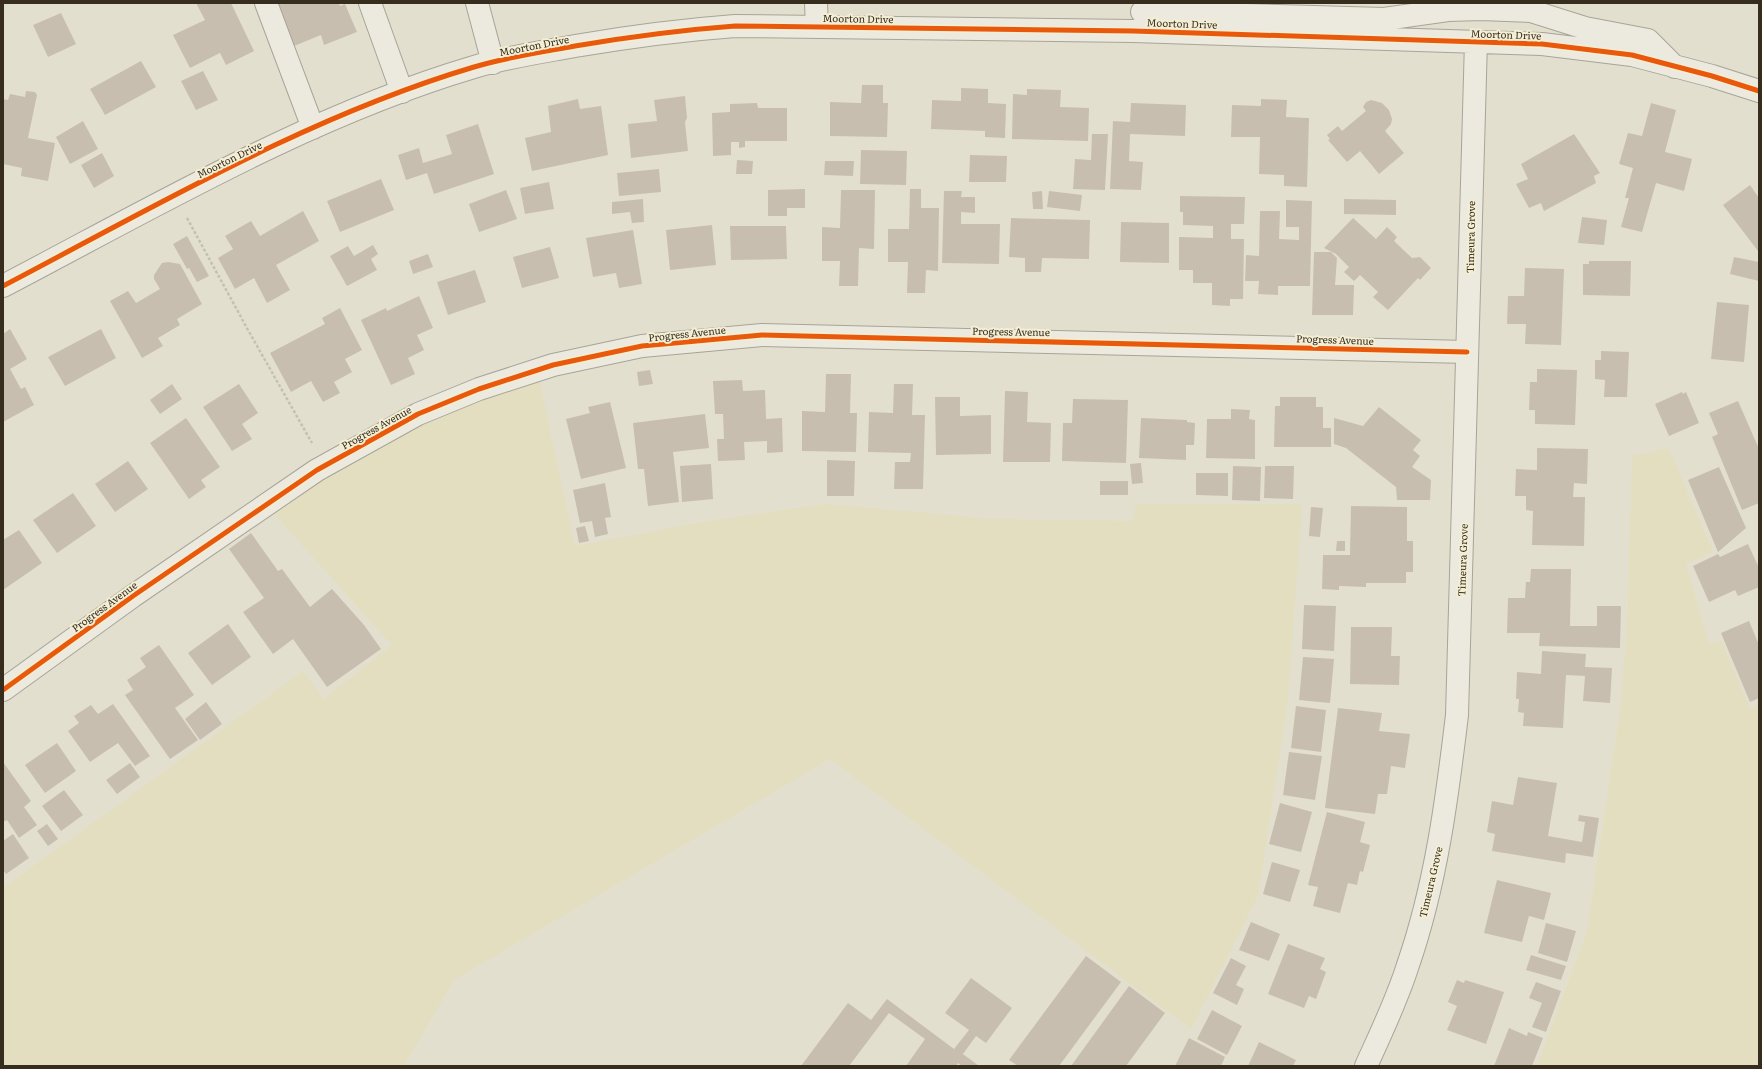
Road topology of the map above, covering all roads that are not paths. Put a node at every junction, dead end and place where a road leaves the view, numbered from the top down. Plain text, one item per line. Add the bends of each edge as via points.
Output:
1 (266, 3) edge
2 (370, 3) edge
3 (477, 3) edge
4 (816, 3) edge
5 (1446, 6) edge
6 (1140, 15) edge
7 (817, 27) junction
8 (1476, 41) junction
9 (493, 63) junction
10 (1675, 67) junction
11 (1759, 91) edge
12 (402, 92) junction
13 (312, 128) junction
14 (3, 286) edge
15 (1467, 352) junction
16 (3, 690) edge
17 (1366, 1066) edge

1 - 13 street
2 - 12 street
3 - 9 street
4 - 7 street
5 - 6 street via 1384,19
5 - 10 street via 1531,11 1585,28 1648,40
6 - 7 street, Moorton Drive
6 - 8 street, Moorton Drive
7 - 9 street, Moorton Drive via 735,26 693,29 549,51
8 - 10 street, Moorton Drive via 1542,44 1632,55
8 - 15 street, Timeura Grove
9 - 12 street, Moorton Drive via 476,66
10 - 11 street, Moorton Drive
12 - 13 street, Moorton Drive
13 - 14 street, Moorton Drive
15 - 16 street, Progress Avenue via 762,335 649,345 553,365 480,389 418,414 325,466 202,547
15 - 17 street, Timeura Grove via 1457,715 1446,808 1430,887 1409,964

